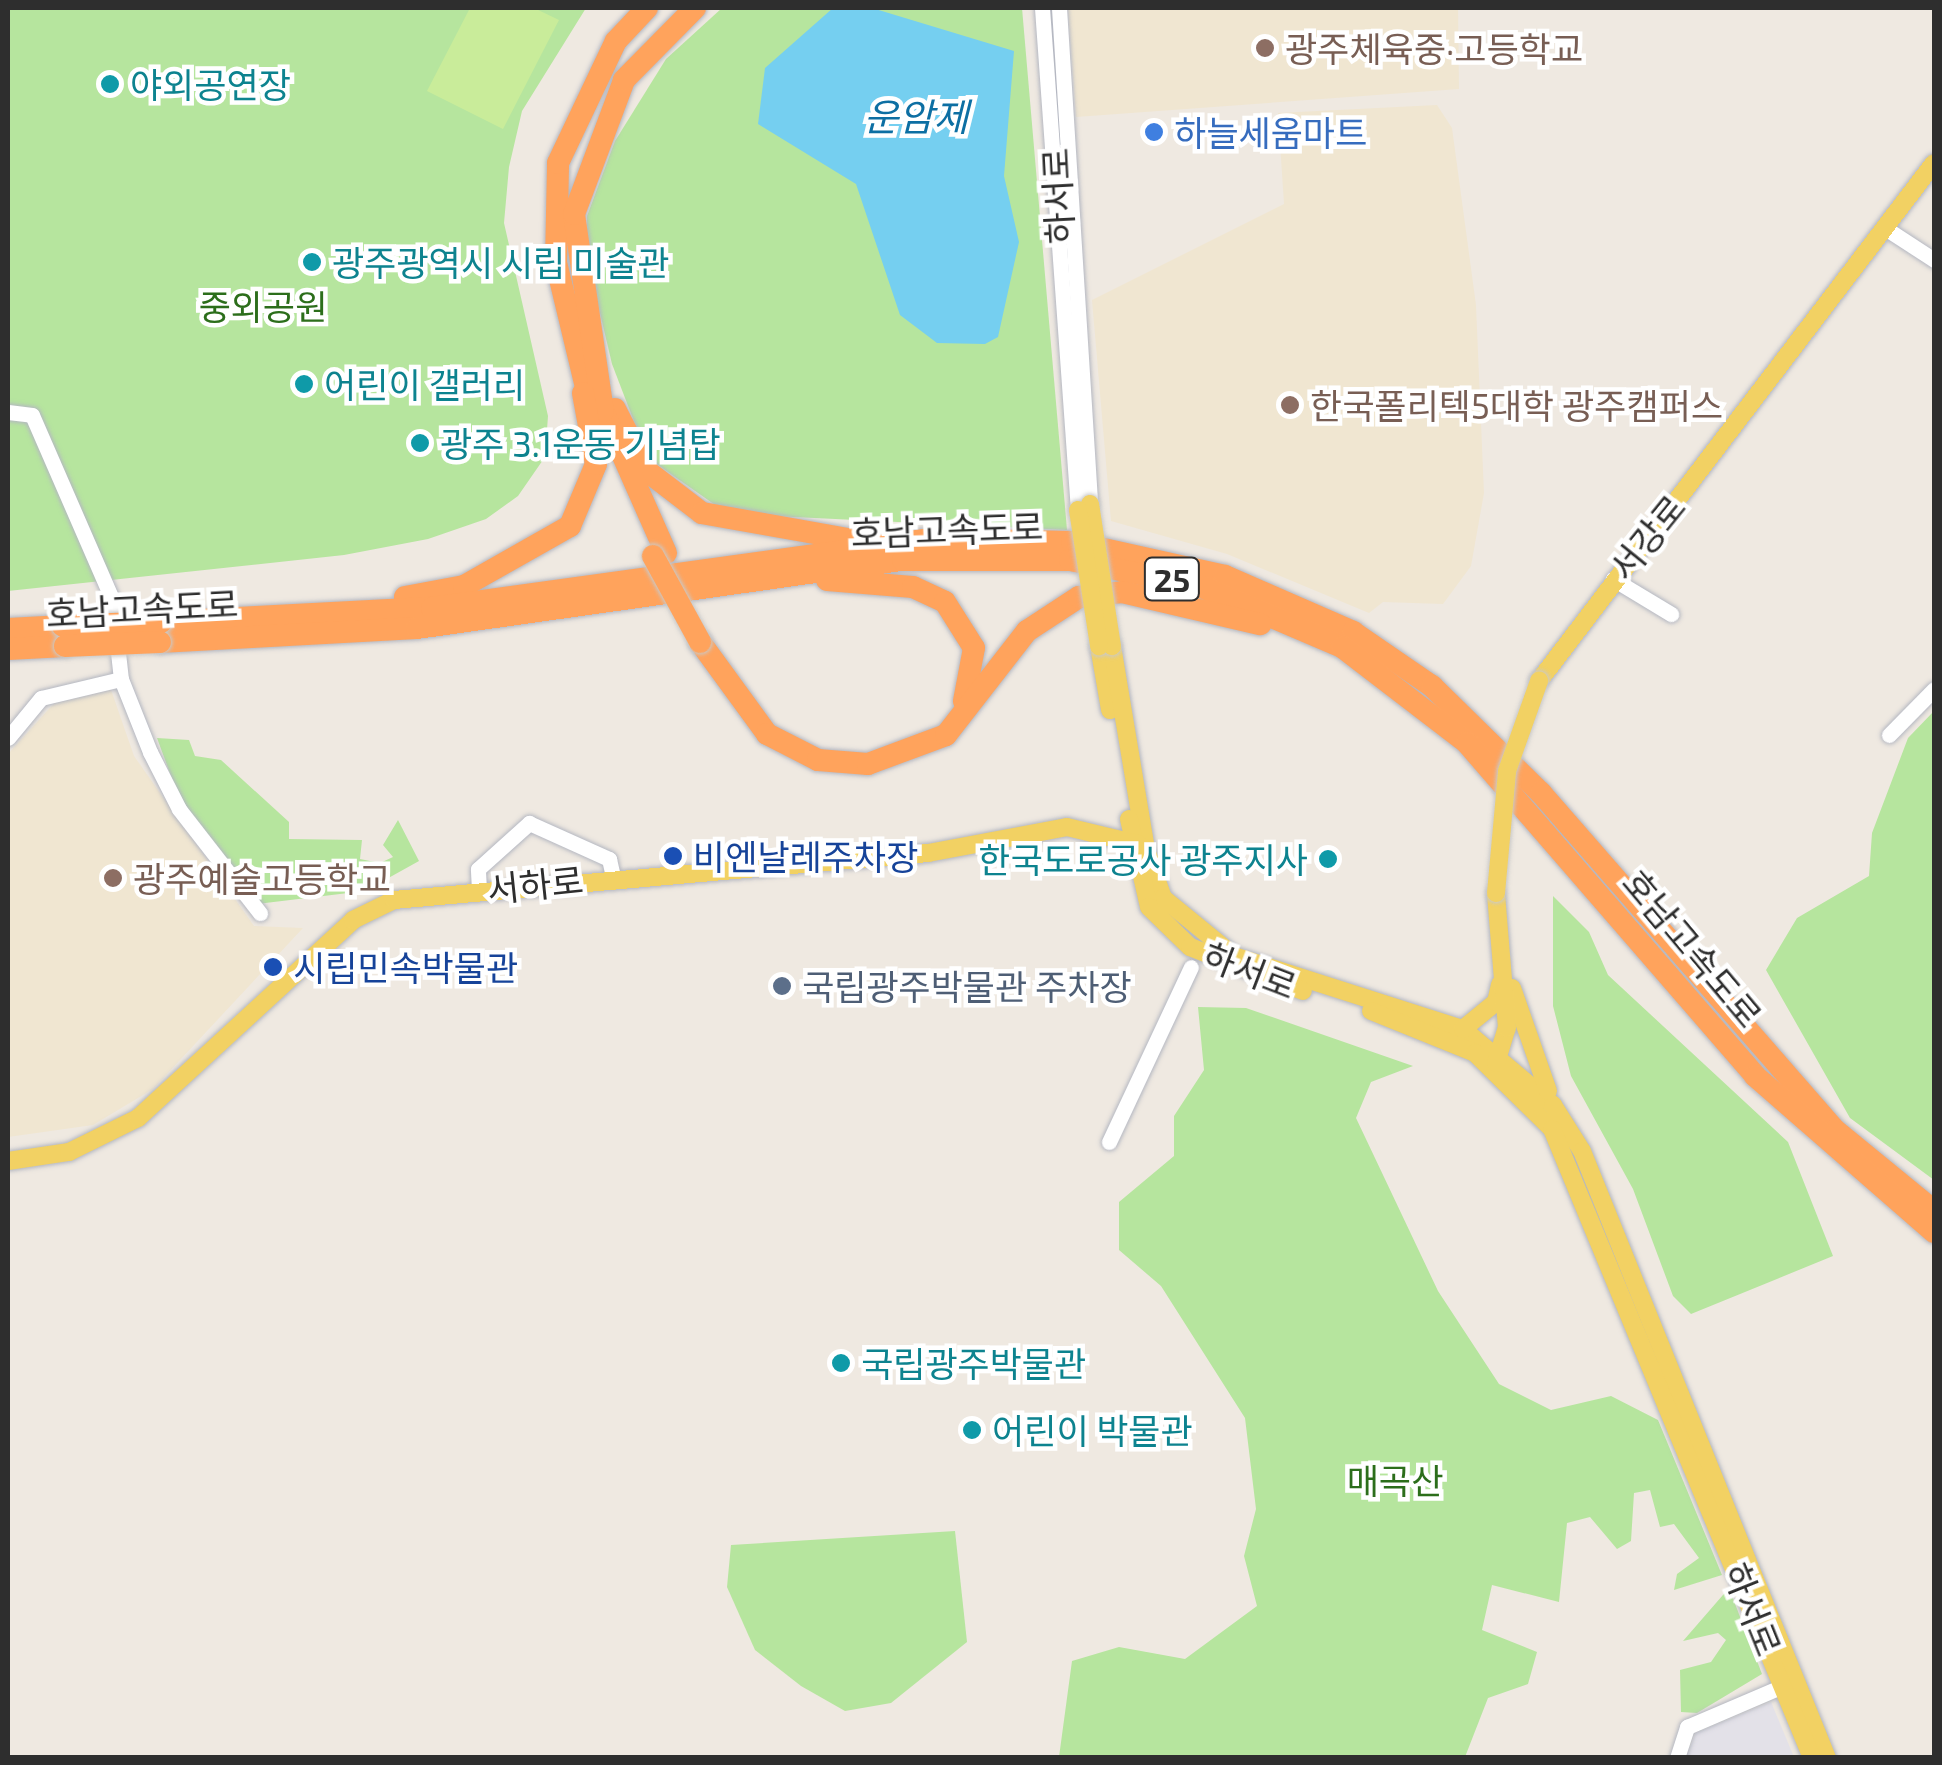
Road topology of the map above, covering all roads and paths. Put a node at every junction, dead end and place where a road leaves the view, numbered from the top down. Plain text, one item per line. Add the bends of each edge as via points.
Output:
1 (647, 8) edge
2 (695, 8) edge
3 (1042, 8) edge
4 (1059, 8) edge
5 (1934, 164) edge
6 (1885, 228) junction
7 (1934, 260) edge
8 (591, 342) junction
9 (578, 365) junction
10 (8, 412) edge
11 (1084, 507) junction
12 (886, 544) junction
13 (659, 555) junction
14 (774, 577) junction
15 (1614, 579) junction
16 (1671, 614) dead end
17 (292, 618) junction
18 (8, 629) edge
19 (161, 632) junction
20 (64, 636) junction
21 (706, 639) junction
22 (8, 650) edge
23 (122, 679) junction
24 (1934, 688) edge
25 (1425, 708) junction
26 (1889, 736) dead end
27 (8, 738) edge
28 (1139, 845) junction
29 (612, 876) junction
30 (479, 890) junction
31 (260, 912) dead end
32 (1504, 964) junction
33 (1191, 967) dead end
34 (1463, 1030) junction
35 (1497, 1061) junction
36 (1553, 1106) junction
37 (1109, 1142) dead end
38 (8, 1162) edge
39 (1934, 1211) edge
40 (1934, 1232) edge
41 (1790, 1683) junction
42 (1677, 1758) edge
43 (1812, 1758) edge
44 (1827, 1758) edge

1 - 9 highway via 616,41 558,163 556,262
2 - 8 highway via 624,80 582,175 575,250
3 - 11 street, 하서로
4 - 11 street, 하서로
5 - 6 main road, 서강로
6 - 7 street
6 - 15 main road, 서강로
8 - 12 highway via 633,447 670,493 743,527
8 - 13 highway via 618,458
9 - 13 highway via 607,460
9 - 17 highway via 596,464 570,526 464,586
10 - 23 street via 32,415 42,435 112,599
11 - 28 main road, 하서로, bridge
12 - 17 highway, 호남고속도로 / 25 via 432,608
12 - 39 highway, 호남고속도로 / 25 via 1016,537 1152,555 1352,632 1492,741 1798,1090
13 - 21 highway, bridge
14 - 19 highway, 호남고속도로 / 25 via 417,628
14 - 21 highway via 931,593 974,648 966,698 909,746 834,754 780,729
14 - 25 highway, 호남고속도로 / 25 via 999,556 1134,569 1277,615 1342,647
15 - 16 street
15 - 32 main road, 서강로, bridge via 1539,681 1506,771 1496,894
17 - 19 highway, 호남고속도로 / 25
18 - 20 highway, 호남고속도로 / 25
19 - 20 highway, 호남고속도로 / 25, bridge
20 - 22 highway, 호남고속도로 / 25
21 - 25 highway via 767,734 844,764 920,751 970,710 1027,631 1079,597 1122,592 1293,636
23 - 27 street via 41,698
23 - 31 street via 179,809
24 - 26 street
25 - 40 highway, 호남고속도로 / 25 via 1566,850 1755,1076
28 - 29 main road, 서하로 via 1067,826 928,853
28 - 34 main road, 하서로 via 1163,898 1234,956
28 - 35 main road, 하서로 via 1149,907 1190,947 1232,970 1449,1039
29 - 30 main road, 서하로
29 - 30 street via 609,859 529,823 478,870
30 - 38 main road, 서하로 via 369,910 138,1118 69,1152
32 - 34 main road via 1496,1002
32 - 35 main road, 서강로
32 - 36 main road, 서강로
33 - 37 street
34 - 35 main road, 하서로
35 - 36 main road, 하서로
35 - 41 main road, 하서로 via 1552,1129 1570,1163
36 - 41 main road, 하서로 via 1582,1151
41 - 42 street via 1686,1727
41 - 43 main road, 하서로
41 - 44 main road, 하서로

